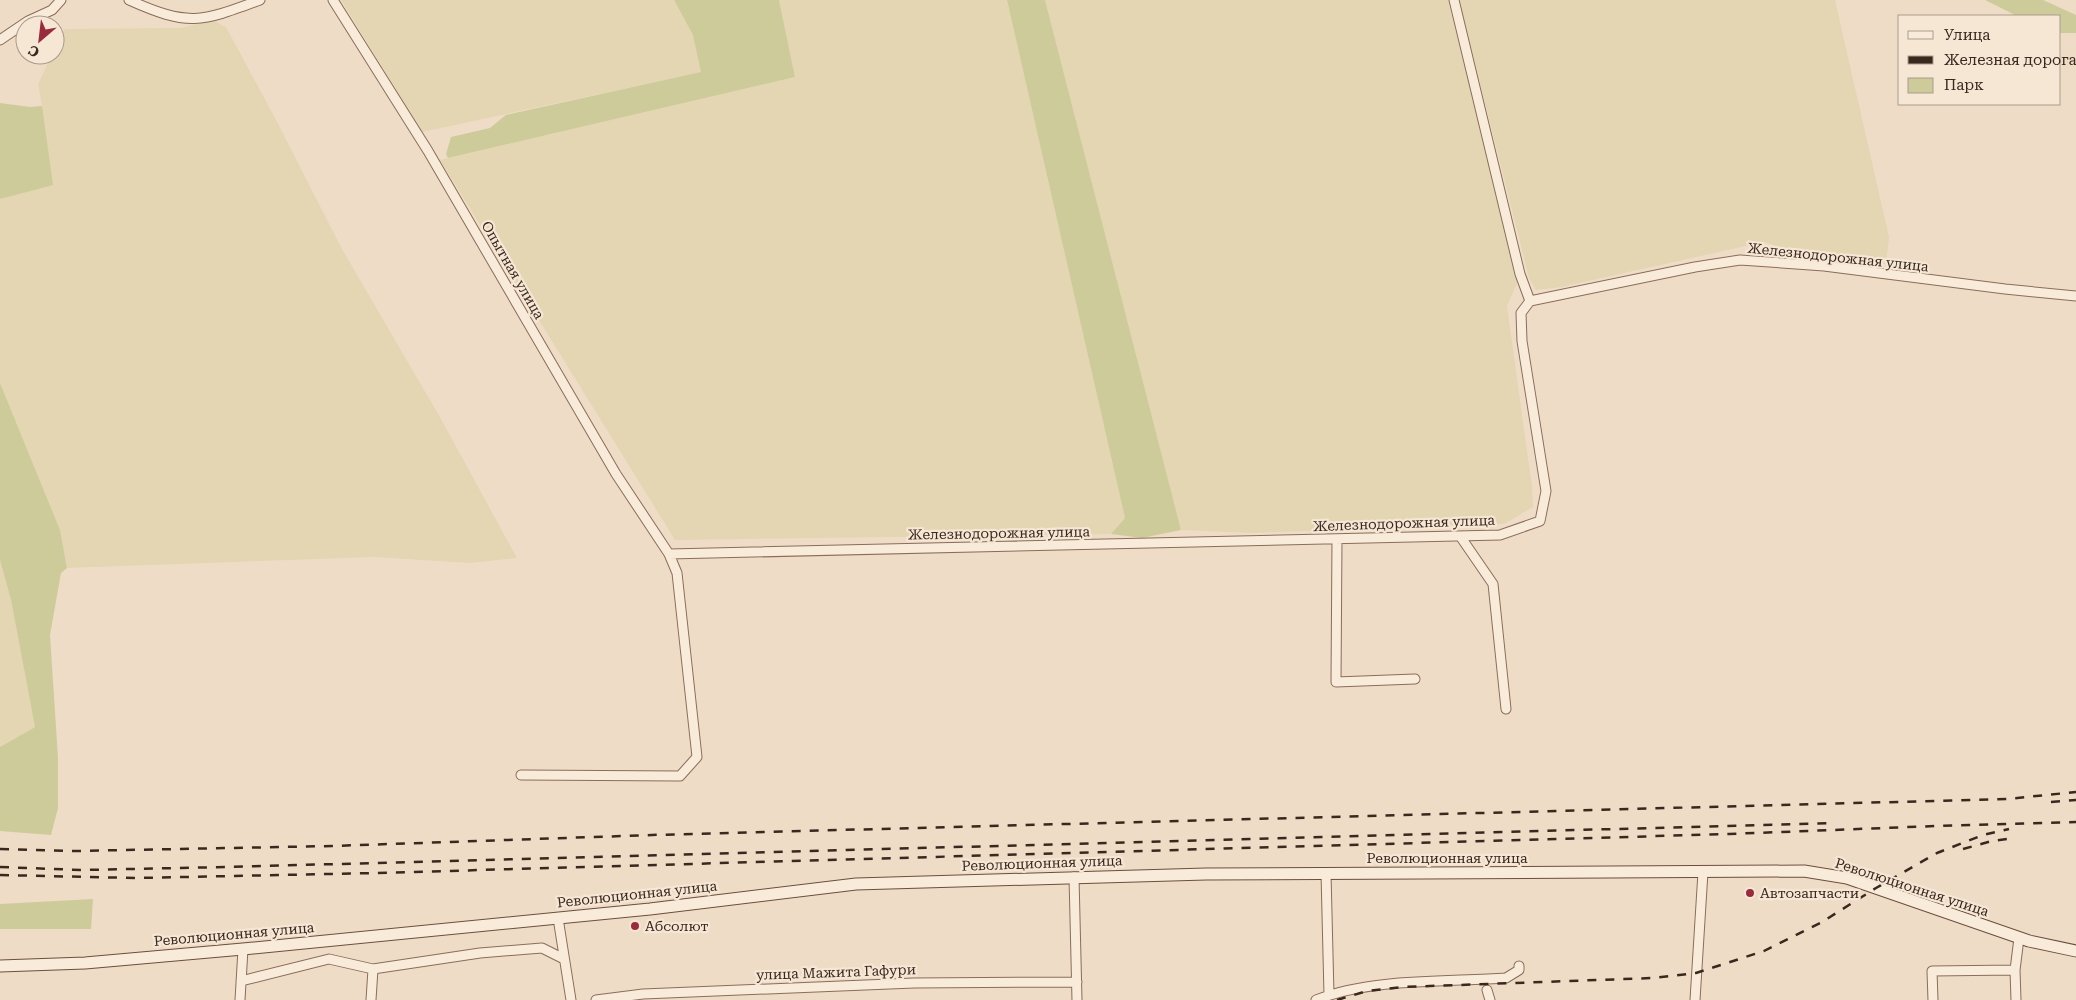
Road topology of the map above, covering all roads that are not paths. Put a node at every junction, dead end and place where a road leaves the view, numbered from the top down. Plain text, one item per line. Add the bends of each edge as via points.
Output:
1 (61, 0) edge
2 (129, 0) edge
3 (260, 0) edge
4 (333, 0) edge
5 (1454, 0) edge
6 (0, 40) edge
7 (2076, 296) edge
8 (1530, 301) junction
9 (1460, 536) junction
10 (1337, 539) junction
11 (669, 554) junction
12 (1415, 679) dead end
13 (1506, 709) dead end
14 (521, 775) dead end
15 (1703, 872) junction
16 (1326, 873) junction
17 (1074, 877) junction
18 (558, 918) junction
19 (2019, 938) junction
20 (243, 949) junction
21 (2076, 952) edge
22 (564, 959) junction
23 (0, 966) edge
24 (1519, 966) dead end
25 (373, 969) junction
26 (2015, 970) junction
27 (241, 981) junction
28 (1076, 982) junction
29 (1487, 990) dead end
30 (1329, 995) junction
31 (240, 1000) edge
32 (371, 1000) edge
33 (571, 1000) edge
34 (596, 1000) edge
35 (1077, 1000) edge
36 (1316, 1000) edge
37 (1490, 1000) edge
38 (1695, 1000) edge
39 (1933, 1000) edge
40 (2016, 1000) edge

1 - 6 street via 52,10
2 - 3 street via 164,15 190,19 215,16
4 - 11 street, Опытная улица via 428,151 616,474
5 - 8 street via 1518,265
7 - 8 street, Железнодорожная улица via 1824,266 1740,260
8 - 9 street, Железнодорожная улица via 1521,313 1522,341 1546,492 1540,521 1500,535
9 - 10 street, Железнодорожная улица
9 - 13 street via 1494,584
10 - 11 street, Железнодорожная улица
10 - 12 street via 1336,682
11 - 14 street, Опытная улица via 677,573 697,757 680,776
15 - 16 main road, Революционная улица
15 - 19 main road, Революционная улица via 1827,874
15 - 38 street
16 - 17 main road, Революционная улица
16 - 30 street
17 - 18 main road, Революционная улица via 856,884
17 - 28 street
18 - 20 main road, Революционная улица
18 - 22 street
19 - 21 main road, Революционная улица
19 - 26 street
20 - 23 main road, Революционная улица
20 - 27 street
22 - 25 street via 542,948 480,953
22 - 33 street
24 - 30 street via 1519,970 1506,978 1380,985
25 - 27 street via 329,959
25 - 32 street
26 - 39 street via 1932,971
26 - 40 street
27 - 31 street
28 - 34 street, улица Мажита Гафури via 914,983 643,994
28 - 35 street
29 - 37 street
30 - 36 street

